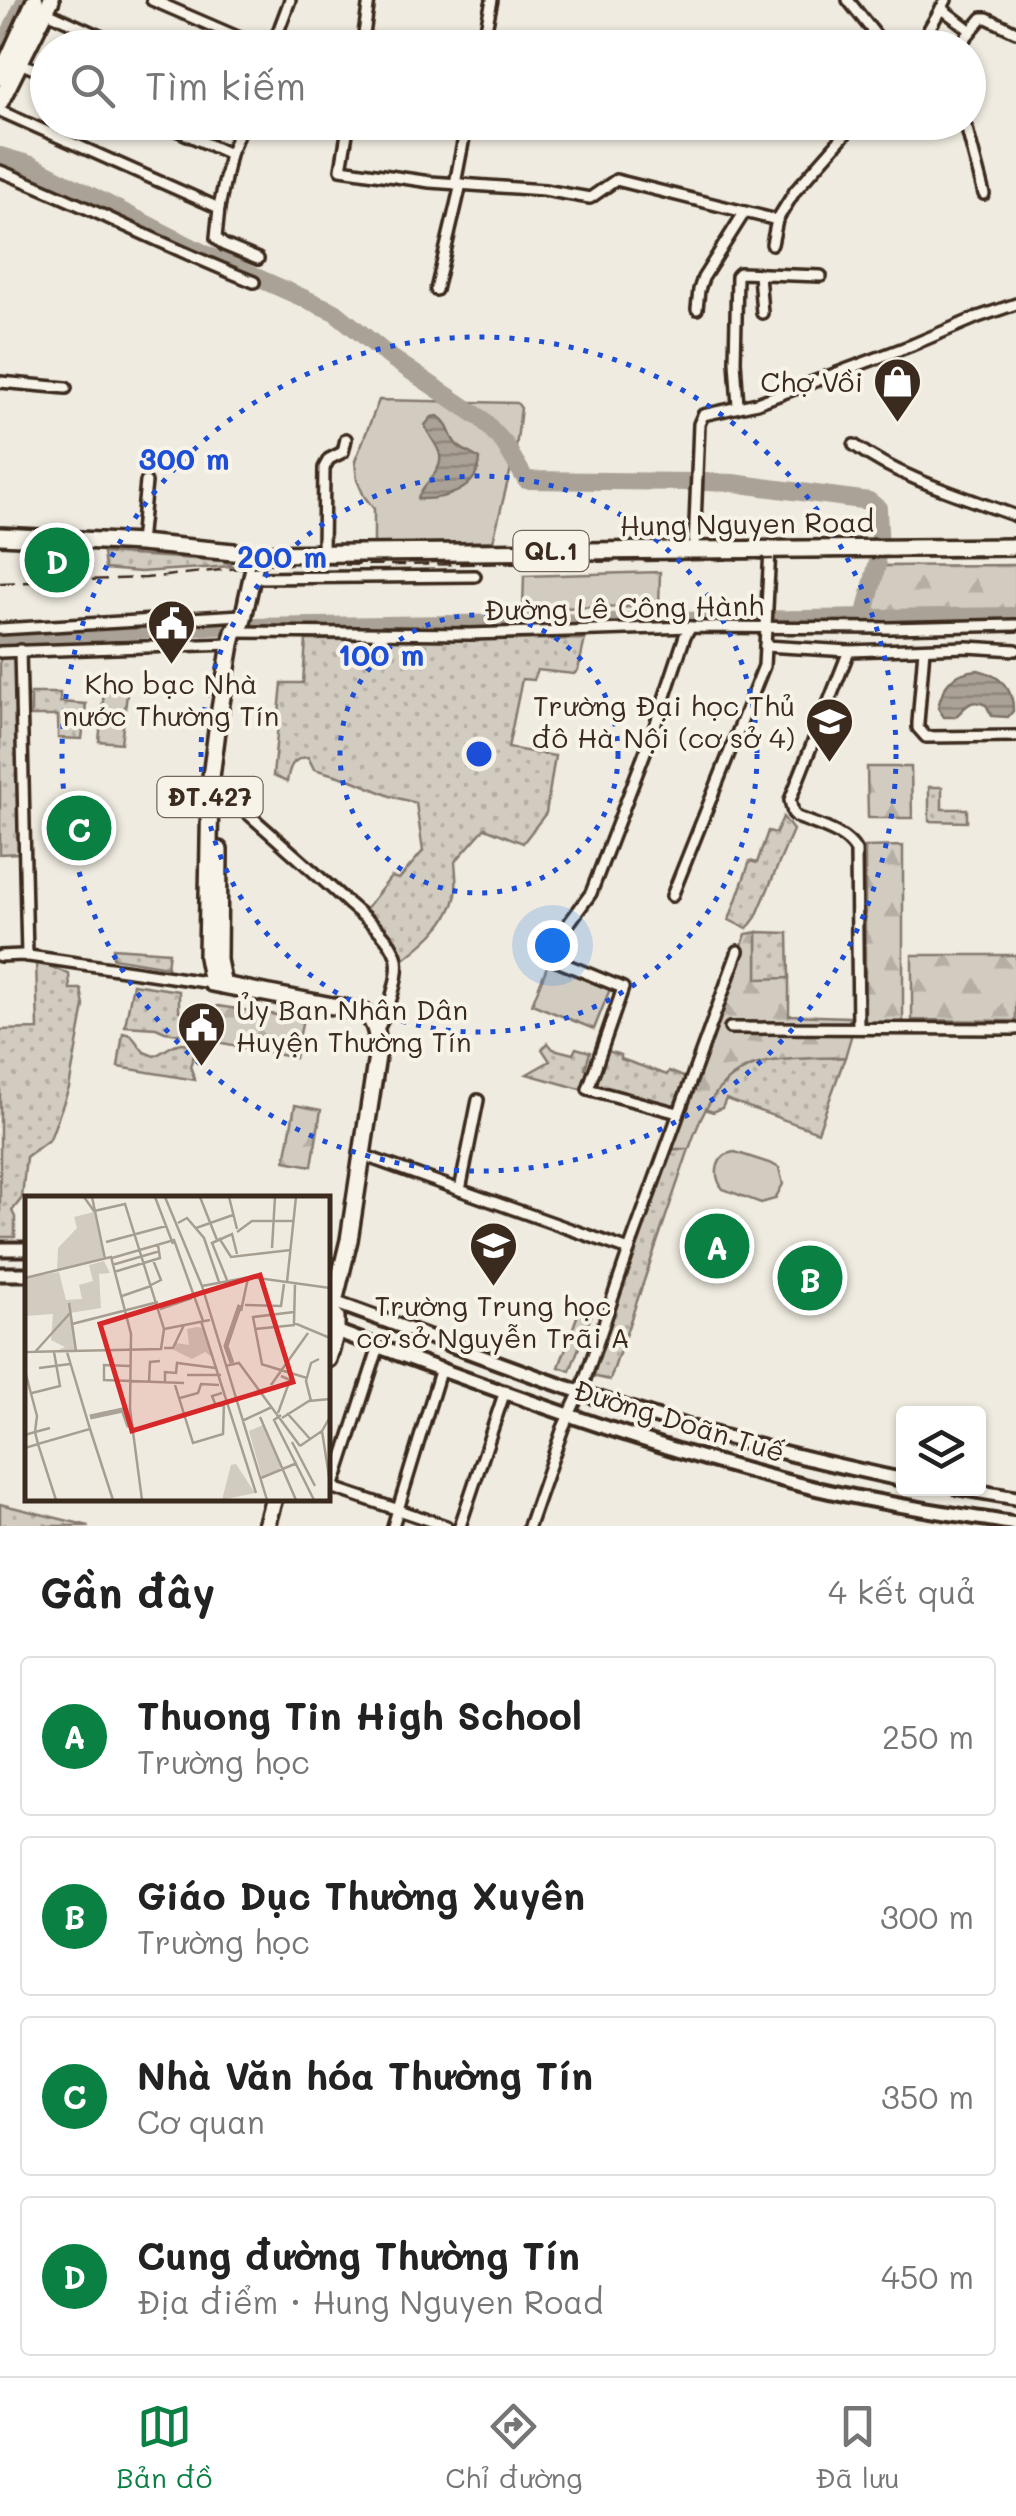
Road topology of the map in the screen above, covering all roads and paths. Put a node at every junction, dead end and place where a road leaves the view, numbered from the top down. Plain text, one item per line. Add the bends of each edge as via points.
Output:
1 (152, 0) edge
2 (289, 0) edge
3 (369, 0) edge
4 (492, 0) edge
5 (848, 0) edge
6 (44, 4) edge
7 (943, 4) edge
8 (33, 30) edge
9 (92, 30) edge
10 (221, 30) edge
11 (278, 30) edge
12 (365, 30) edge
13 (486, 30) edge
14 (872, 30) edge
15 (928, 30) edge
16 (970, 30) joint
17 (1016, 32) edge
18 (30, 38) edge
19 (20, 63) junction
20 (30, 67) edge
21 (0, 76) edge
22 (0, 102) edge
23 (0, 112) edge
24 (30, 125) edge
25 (64, 140) edge
26 (198, 140) edge
27 (235, 140) edge
28 (347, 140) edge
29 (464, 140) edge
30 (840, 140) edge
31 (969, 140) edge
32 (230, 154) junction
33 (0, 171) edge
34 (458, 184) junction
35 (984, 194) dead end
36 (219, 208) junction
37 (744, 213) junction
38 (777, 220) junction
39 (772, 244) dead end
40 (258, 259) dead end
41 (760, 274) junction
42 (821, 276) dead end
43 (254, 282) dead end
44 (436, 290) dead end
45 (1016, 304) edge
46 (697, 309) dead end
47 (762, 314) dead end
48 (0, 382) edge
49 (66, 388) dead end
50 (738, 406) junction
51 (346, 440) dead end
52 (854, 445) dead end
53 (146, 482) dead end
54 (1016, 516) edge
55 (0, 536) edge
56 (140, 544) junction
57 (1016, 547) edge
58 (770, 549) junction
59 (694, 550) junction
60 (257, 554) junction
61 (323, 554) junction
62 (475, 576) dead end
63 (253, 578) junction
64 (243, 615) junction
65 (765, 624) junction
66 (1016, 625) edge
67 (966, 626) junction
68 (690, 627) junction
69 (0, 629) edge
70 (235, 636) junction
71 (765, 646) junction
72 (967, 647) junction
73 (924, 648) junction
74 (20, 650) junction
75 (849, 650) junction
76 (1016, 650) edge
77 (0, 652) edge
78 (1016, 736) edge
79 (215, 787) junction
80 (672, 896) dead end
81 (738, 952) dead end
82 (0, 956) edge
83 (27, 956) junction
84 (217, 984) junction
85 (730, 1028) dead end
86 (858, 1028) junction
87 (1016, 1029) edge
88 (377, 1030) junction
89 (478, 1100) dead end
90 (678, 1114) junction
91 (362, 1155) junction
92 (460, 1190) junction
93 (630, 1250) junction
94 (331, 1302) edge
95 (331, 1328) edge
96 (379, 1346) junction
97 (441, 1368) junction
98 (505, 1392) junction
99 (580, 1392) junction
100 (568, 1414) junction
101 (896, 1478) edge
102 (330, 1487) edge
103 (986, 1493) edge
104 (1016, 1498) edge
105 (273, 1501) edge
106 (398, 1510) junction
107 (1016, 1524) edge
108 (266, 1526) edge
109 (393, 1526) edge
110 (446, 1526) edge
111 (460, 1526) edge
112 (529, 1526) edge

1 - 10 street
2 - 11 street
3 - 12 street
4 - 13 street
5 - 14 street
6 - 8 main road
6 - 9 street
6 - 21 main road
7 - 15 street
7 - 16 street
16 - 17 street via 987,18
18 - 19 main road
19 - 20 street
19 - 22 main road
23 - 24 street
25 - 36 street
26 - 32 street
27 - 32 street
28 - 34 street via 341,169
29 - 34 street
30 - 38 street
31 - 35 street
32 - 36 street
33 - 43 street
34 - 37 street via 590,198 618,180
34 - 44 street
36 - 40 street via 216,238
37 - 38 street
37 - 46 street via 703,278
38 - 39 street
41 - 42 street
41 - 47 street
41 - 50 street via 736,276
45 - 50 street
48 - 49 street
50 - 59 street via 700,418
51 - 61 street via 343,452 324,468
52 - 54 street
53 - 56 street
55 - 56 main road, Hung Nguyen Road / QL.1
56 - 60 main road, Hung Nguyen Road / QL.1
57 - 58 main road, Hung Nguyen Road / QL.1
58 - 59 main road, Hung Nguyen Road / QL.1
58 - 65 street
59 - 61 main road, Hung Nguyen Road / QL.1
60 - 61 main road, Hung Nguyen Road / QL.1
60 - 63 main road, ĐT.427
62 - 63 street
63 - 64 main road, ĐT.427
64 - 69 street
64 - 70 main road, ĐT.427
65 - 67 street, Đường Lê Công Hành
65 - 68 street, Đường Lê Công Hành
65 - 71 street
66 - 67 street, Đường Lê Công Hành
67 - 72 street
68 - 70 street, Đường Lê Công Hành
68 - 90 street via 591,893 545,956 623,988 588,1089
70 - 74 street, Đường Lê Công Hành
70 - 79 main road, ĐT.427
71 - 75 street
71 - 80 street via 764,666
72 - 73 street
72 - 76 street
73 - 75 street
73 - 78 street via 918,723 926,737
74 - 77 street, Đường Lê Công Hành
74 - 83 street
75 - 86 street via 790,800 797,818 848,840 856,851
79 - 84 main road, ĐT.427
79 - 88 street via 396,953 387,1014
81 - 90 street
82 - 83 street
83 - 84 street
84 - 88 main road via 364,1012
85 - 86 street
86 - 87 street
88 - 91 main road
89 - 92 street
90 - 93 street
91 - 92 street
91 - 94 main road
92 - 93 street
93 - 99 street
94 - 95 main road
94 - 99 street, Đường Doãn Tuế
95 - 96 street, Đường Doãn Tuế
96 - 97 street, Đường Doãn Tuế
96 - 102 street
97 - 98 street, Đường Doãn Tuế
97 - 106 street
98 - 100 street, Đường Doãn Tuế
98 - 111 street
99 - 100 street
99 - 101 street, Đường Doãn Tuế via 695,1429
100 - 107 street, Đường Doãn Tuế via 816,1488
100 - 112 street
102 - 106 street
103 - 104 street
105 - 108 main road
106 - 109 street
106 - 110 street

